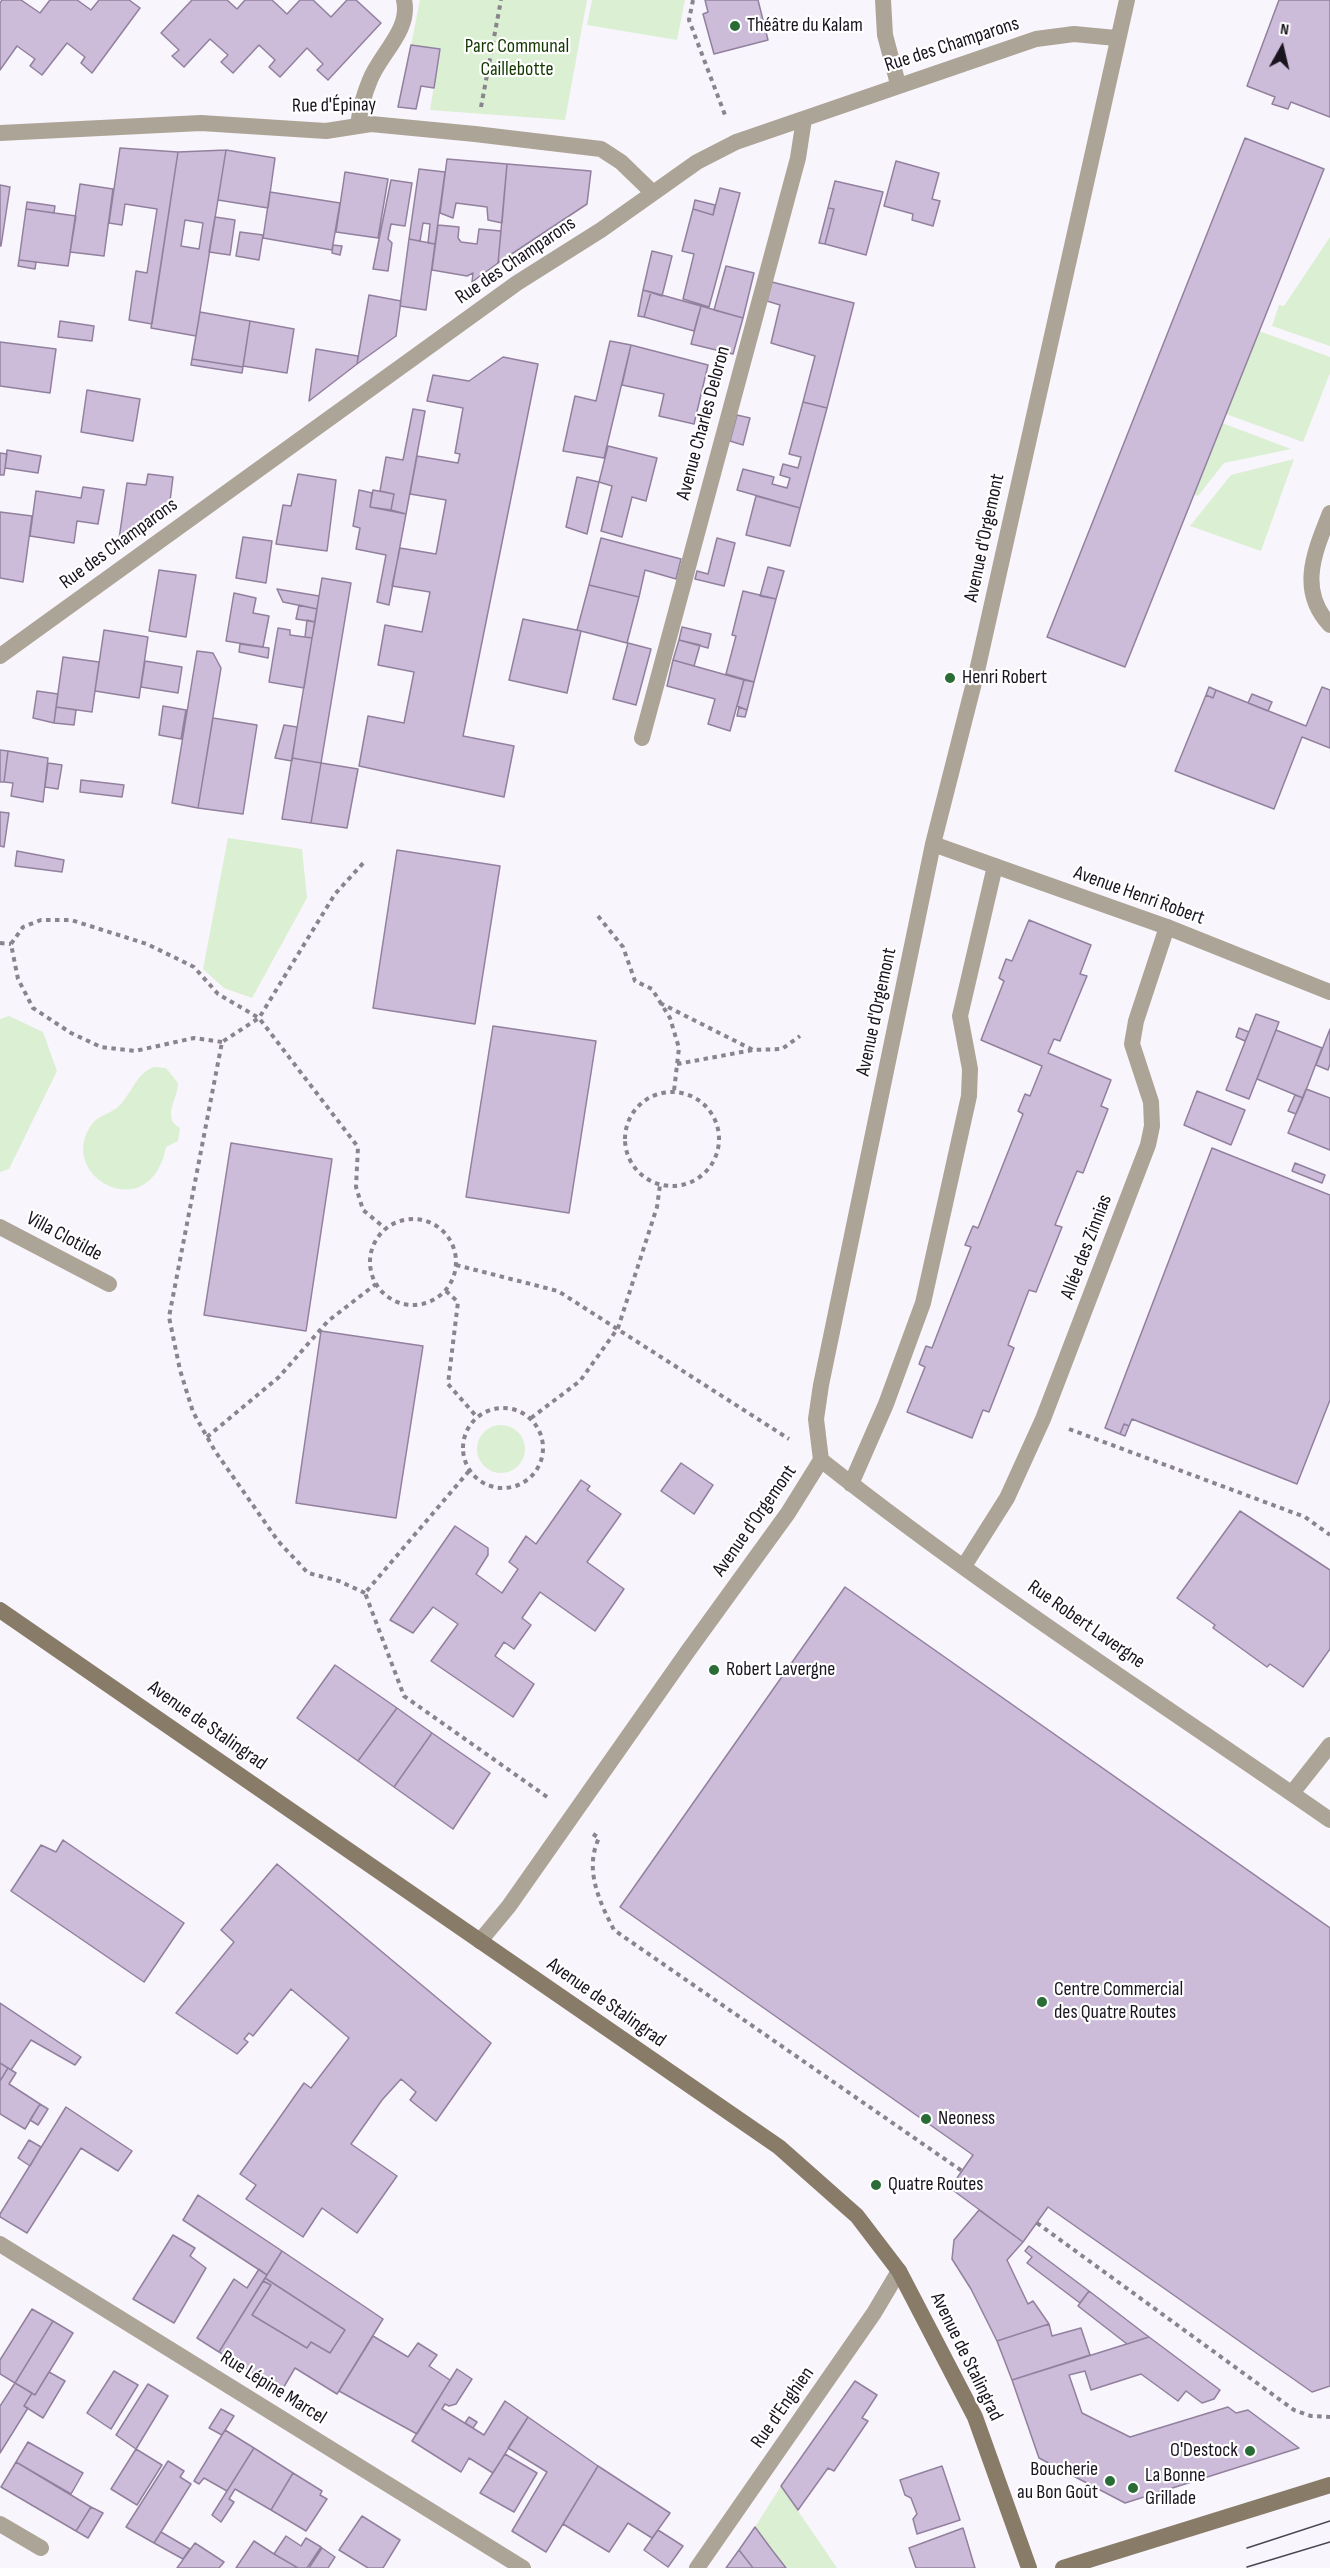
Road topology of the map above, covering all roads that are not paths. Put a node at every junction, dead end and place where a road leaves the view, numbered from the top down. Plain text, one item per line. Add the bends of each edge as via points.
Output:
1 (404, 0) edge
2 (884, 0) edge
3 (1126, 0) edge
4 (1116, 38) junction
5 (898, 84) junction
6 (804, 119) junction
7 (358, 125) junction
8 (0, 133) edge
9 (652, 192) junction
10 (1330, 513) edge
11 (1330, 626) edge
12 (0, 656) edge
13 (642, 738) dead end
14 (933, 844) junction
15 (994, 866) junction
16 (1167, 927) junction
17 (1330, 992) edge
18 (0, 1227) edge
19 (109, 1284) dead end
20 (821, 1460) junction
21 (851, 1484) junction
22 (964, 1566) junction
23 (0, 1610) edge
24 (1330, 1745) edge
25 (1292, 1793) junction
26 (1330, 1820) edge
27 (480, 1941) junction
28 (0, 2244) edge
29 (899, 2271) junction
30 (1330, 2485) edge
31 (0, 2524) edge
32 (41, 2548) dead end
33 (523, 2568) edge
34 (697, 2568) edge
35 (1029, 2568) edge
36 (1063, 2568) edge

1 - 7 street via 407,10 402,27 370,79
2 - 5 street via 885,35
3 - 4 street, Avenue d'Orgemont
4 - 5 street, Rue des Champarons via 1074,34 1036,39
4 - 14 street, Avenue d'Orgemont via 977,671
5 - 6 street, Rue des Champarons
6 - 9 street, Rue des Champarons via 706,156
6 - 13 street, Avenue Charles Deloron via 798,158
7 - 8 street, Rue d'Épinay via 326,131 201,123
7 - 9 street, Rue d'Épinay via 601,149
9 - 12 street, Rue des Champarons via 601,230 517,283
10 - 11 street via 1312,558 1311,580 1321,616
14 - 15 street, Avenue Henri Robert
14 - 20 street, Avenue d'Orgemont via 821,1385 816,1419
15 - 16 street, Avenue Henri Robert
15 - 21 street via 960,1016 970,1069 969,1096 923,1303
16 - 17 street, Avenue Henri Robert
16 - 22 street, Allée des Zinnias via 1132,1044 1150,1102 1152,1126 1148,1145 1043,1419 1007,1498
18 - 19 street, Villa Clotilde
20 - 21 street, Rue Robert Lavergne
20 - 27 street, Avenue d'Orgemont via 788,1514 574,1816
21 - 22 street, Rue Robert Lavergne
22 - 25 street, Rue Robert Lavergne
23 - 27 main road, Avenue de Stalingrad
24 - 25 street
25 - 26 street, Rue Robert Lavergne
27 - 29 main road, Avenue de Stalingrad via 778,2147 857,2216
28 - 33 street, Rue Lépine Marcel
29 - 34 street, Rue d'Enghien
29 - 35 main road, Avenue de Stalingrad via 975,2417
30 - 36 main road
31 - 32 street

